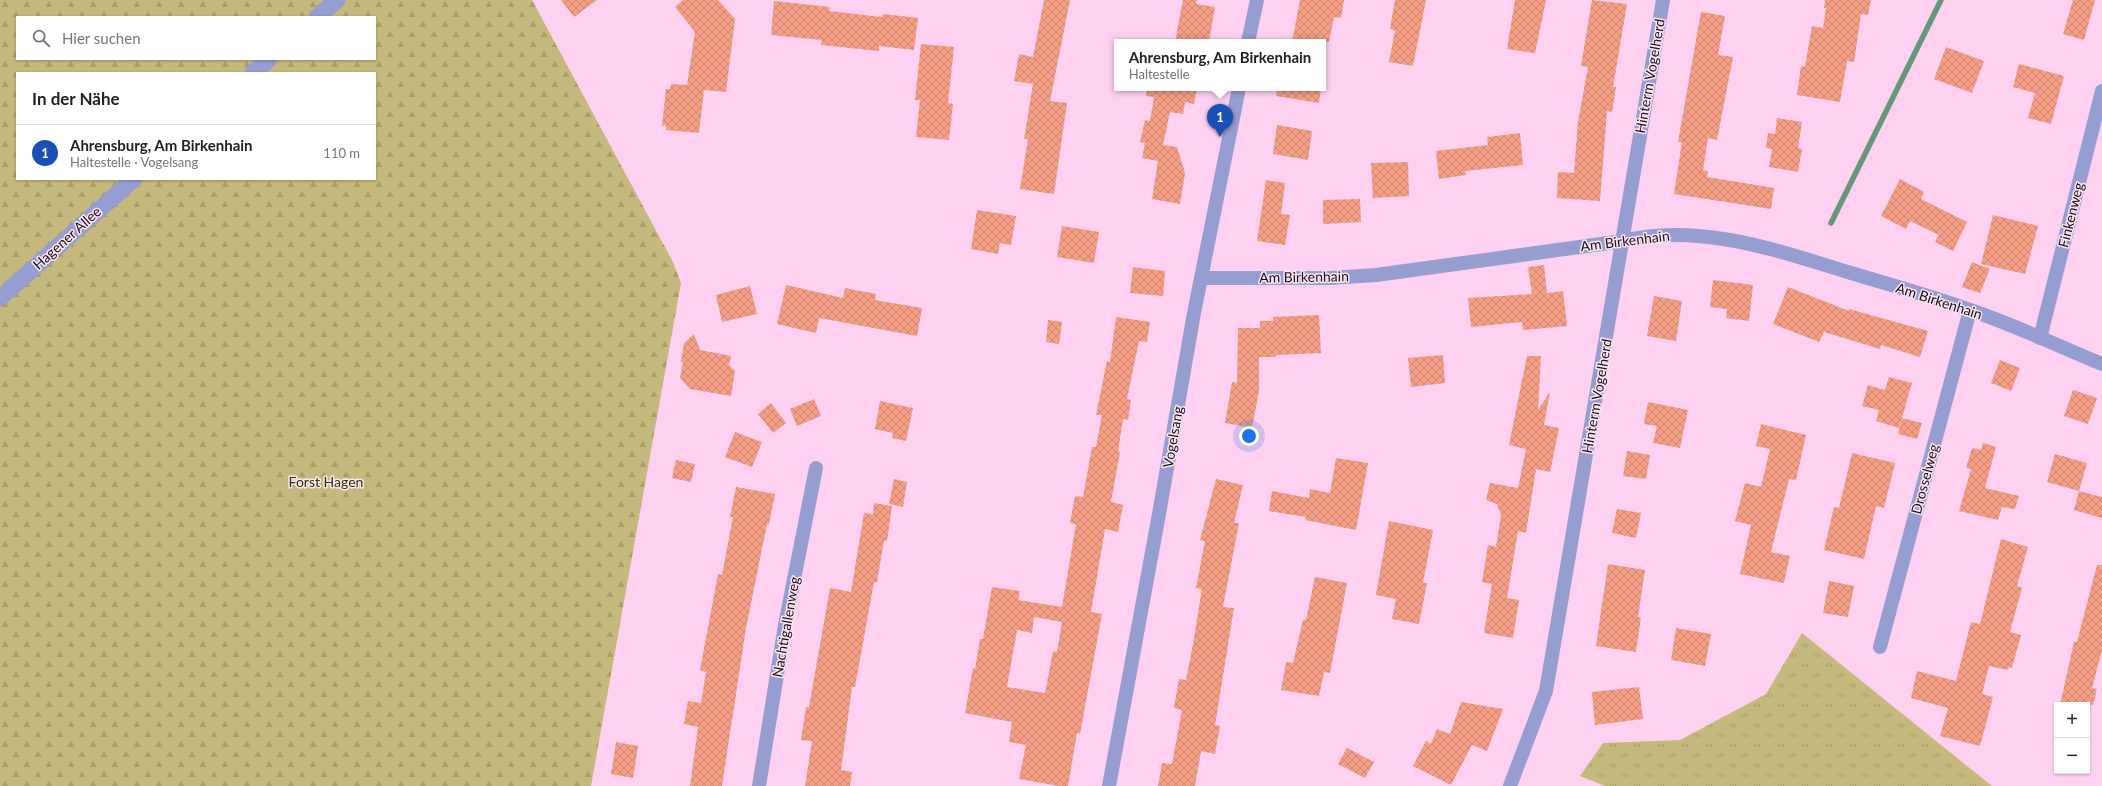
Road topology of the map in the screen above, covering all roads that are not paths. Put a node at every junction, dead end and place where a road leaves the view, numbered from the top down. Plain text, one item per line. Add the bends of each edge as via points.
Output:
1 (337, 0) edge
2 (1257, 0) edge
3 (1663, 0) edge
4 (318, 16) edge
5 (1249, 39) edge
6 (268, 60) edge
7 (254, 72) edge
8 (1238, 91) edge
9 (2102, 91) edge
10 (133, 180) edge
11 (1623, 241) junction
12 (1202, 278) junction
13 (0, 298) edge
14 (1970, 310) junction
15 (2040, 338) junction
16 (2102, 364) edge
17 (816, 468) dead end
18 (1880, 647) dead end
19 (759, 786) edge
20 (1108, 786) edge
21 (1510, 786) edge

1 - 4 street
2 - 5 street
3 - 11 street, Hinterm Vogelherd
6 - 7 street
8 - 12 street, Vogelsang
9 - 15 street, Finkenweg
10 - 13 street, Hagener Allee
11 - 12 street, Am Birkenhain via 1376,275 1330,278
11 - 14 street, Am Birkenhain via 1646,235 1677,234 1739,241
11 - 21 street, Hinterm Vogelherd via 1546,691
12 - 20 street, Vogelsang
14 - 15 street, Am Birkenhain
14 - 18 street, Drosselweg
15 - 16 street, Am Birkenhain
17 - 19 street, Nachtigallenweg via 785,625

